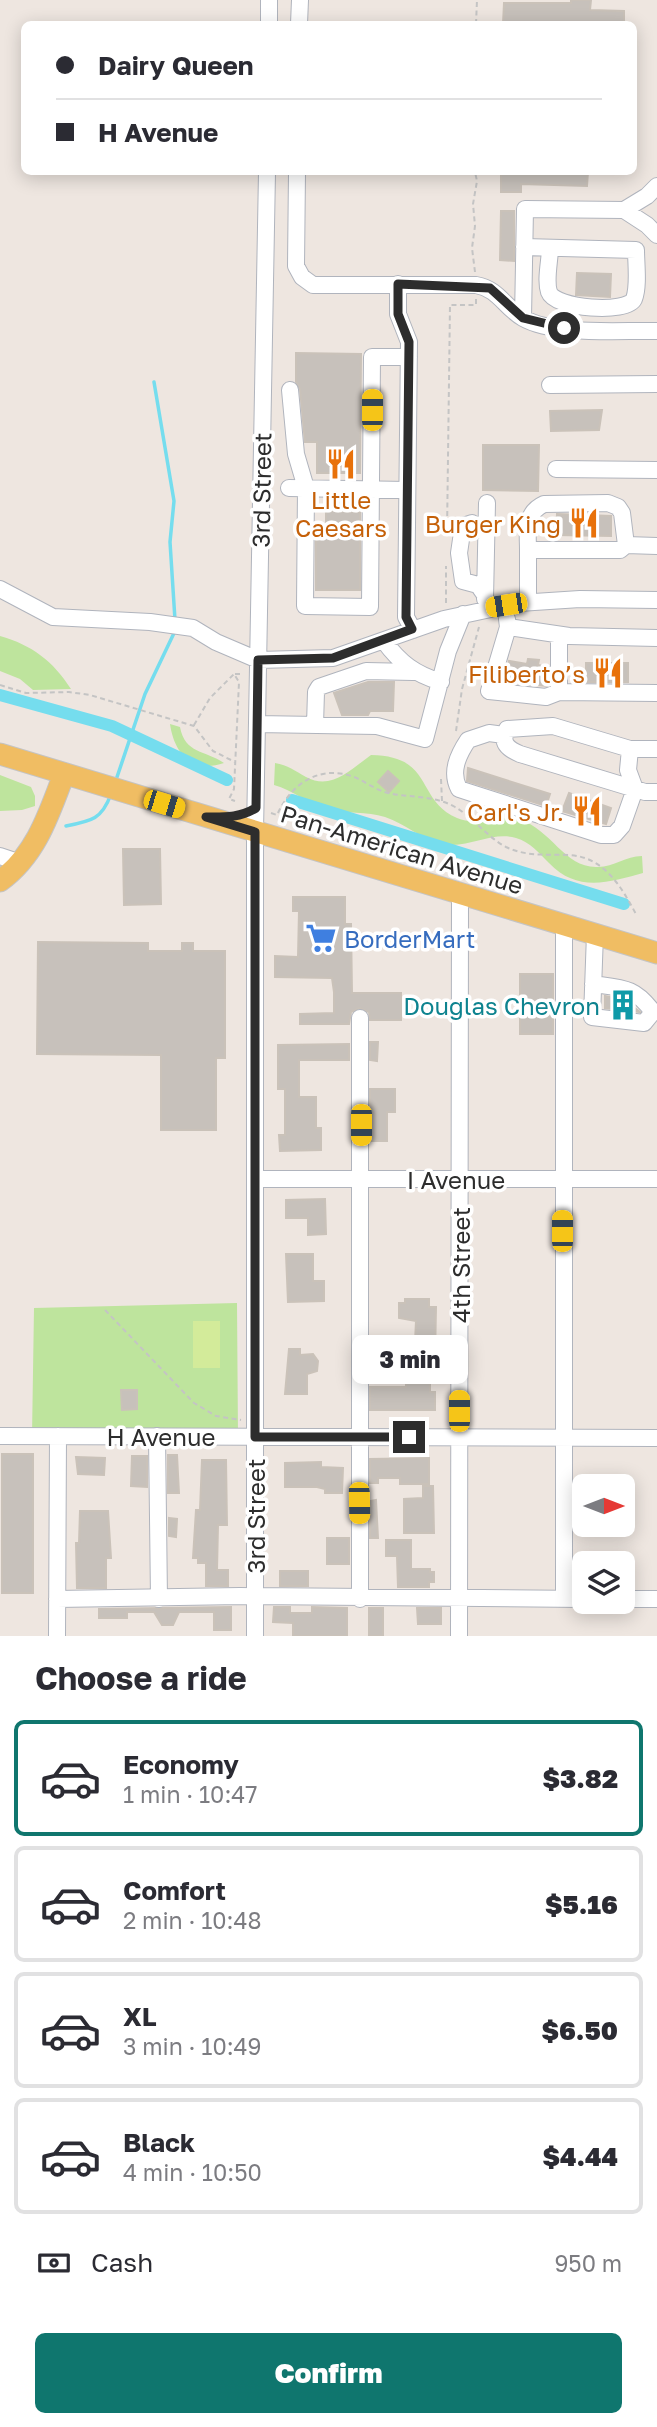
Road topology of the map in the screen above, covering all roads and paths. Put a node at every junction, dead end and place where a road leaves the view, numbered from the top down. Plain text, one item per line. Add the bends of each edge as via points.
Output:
1 (269, 0) edge
2 (300, 0) edge
3 (477, 0) edge
4 (269, 21) edge
5 (299, 21) edge
6 (476, 21) edge
7 (267, 175) edge
8 (297, 175) edge
9 (476, 175) edge
10 (657, 186) edge
11 (624, 210) junction
12 (657, 235) edge
13 (524, 247) junction
14 (550, 248) junction
15 (398, 284) junction
16 (476, 285) junction
17 (523, 318) junction
18 (657, 331) edge
19 (409, 357) junction
20 (657, 384) edge
21 (550, 385) dead end
22 (290, 390) dead end
23 (556, 469) dead end
24 (657, 470) edge
25 (289, 488) dead end
26 (306, 488) junction
27 (371, 489) junction
28 (407, 490) junction
29 (486, 503) dead end
30 (447, 534) dead end
31 (486, 534) junction
32 (626, 545) junction
33 (657, 546) edge
34 (528, 550) junction
35 (446, 561) dead end
36 (0, 589) edge
37 (657, 600) edge
38 (528, 602) junction
39 (506, 605) junction
40 (446, 607) dead end
41 (484, 607) junction
42 (463, 614) junction
43 (508, 627) junction
44 (412, 629) junction
45 (559, 635) junction
46 (657, 638) edge
47 (384, 640) junction
48 (258, 660) junction
49 (413, 672) junction
50 (234, 674) junction
51 (241, 674) dead end
52 (441, 682) junction
53 (0, 685) edge
54 (559, 692) junction
55 (657, 693) edge
56 (257, 724) junction
57 (315, 725) junction
58 (194, 726) junction
59 (504, 735) junction
60 (456, 741) dead end
61 (657, 748) edge
62 (630, 749) junction
63 (4, 753) edge
64 (235, 762) junction
65 (64, 774) junction
66 (442, 775) dead end
67 (635, 789) junction
68 (657, 792) edge
69 (235, 801) dead end
70 (442, 802) junction
71 (263, 811) junction
72 (206, 817) junction
73 (255, 832) junction
74 (0, 856) edge
75 (21, 863) junction
76 (0, 881) edge
77 (460, 894) junction
78 (637, 916) dead end
79 (564, 925) junction
80 (595, 934) junction
81 (657, 953) edge
82 (593, 984) junction
83 (655, 1012) edge
84 (360, 1018) dead end
85 (255, 1179) junction
86 (361, 1179) junction
87 (460, 1179) junction
88 (562, 1179) junction
89 (657, 1179) edge
90 (105, 1310) dead end
91 (242, 1420) dead end
92 (0, 1436) edge
93 (58, 1436) junction
94 (157, 1436) junction
95 (255, 1437) junction
96 (358, 1437) junction
97 (459, 1437) junction
98 (564, 1437) junction
99 (657, 1438) edge
100 (255, 1596) junction
101 (57, 1599) junction
102 (159, 1599) junction
103 (360, 1599) junction
104 (459, 1599) junction
105 (564, 1599) junction
106 (572, 1599) edge
107 (635, 1599) edge
108 (657, 1599) edge
109 (57, 1636) edge
110 (255, 1636) edge
111 (459, 1636) edge

1 - 4 street
2 - 5 street
3 - 6 path
7 - 48 street, 3rd Street
8 - 15 street via 296,266 302,277 313,285
9 - 16 path via 472,248
10 - 11 street
11 - 12 street
11 - 13 street via 525,209
13 - 14 street
13 - 17 street
14 - 14 street via 549,292 555,300 621,308 635,298 636,250
15 - 16 street
15 - 19 street via 398,314 409,342
16 - 17 street via 490,288
16 - 30 path via 476,305 450,305
17 - 18 street via 564,328
19 - 27 street via 372,357
19 - 28 street
20 - 21 street
22 - 26 street via 296,454
23 - 24 street
25 - 26 street
26 - 27 street
26 - 27 street via 305,606 370,607
27 - 28 street
28 - 44 street via 406,617
29 - 31 street
31 - 41 street
31 - 41 street via 471,523 463,526 459,553 463,581 478,585
32 - 33 street
32 - 34 street via 620,550
32 - 34 street via 618,507 608,503 544,504 528,519
34 - 38 street
35 - 40 path
36 - 48 street via 53,617 193,628
37 - 38 street
38 - 39 street
39 - 41 street
39 - 43 street
41 - 42 street
41 - 60 path via 462,689
42 - 44 street
42 - 52 street
43 - 45 street
43 - 54 street via 489,691 545,697
44 - 47 street
45 - 46 street
45 - 54 street
47 - 48 street via 333,658
47 - 49 street
48 - 56 street, 3rd Street
49 - 52 street
49 - 57 street via 366,671 319,687
50 - 51 path
50 - 58 path via 204,705
50 - 64 path via 239,682
52 - 57 street via 425,739 377,726
53 - 58 path via 26,693 90,695
54 - 55 street
56 - 57 street
56 - 71 street, 3rd Street
58 - 64 path via 213,751
59 - 62 street via 507,729 552,726
59 - 67 street via 510,750
59 - 67 street via 489,733 468,740 456,765 454,779 459,789 590,832 614,835 622,826
61 - 62 street
62 - 67 street via 628,770
63 - 65 main road, Pan-American Avenue
64 - 69 path via 229,799
65 - 72 main road, Pan-American Avenue
65 - 75 main road via 44,826
66 - 70 path
67 - 68 street
70 - 71 path via 385,792 332,772 301,782 276,815
70 - 78 path via 506,846 534,856 570,855 596,863 623,889
71 - 72 street
71 - 73 street, 3rd Street
72 - 73 main road, Pan-American Avenue
73 - 77 main road, Pan-American Avenue
73 - 85 street, 3rd Street
74 - 75 street
75 - 76 main road
77 - 79 main road, Pan-American Avenue
77 - 87 street, 4th Street
79 - 80 main road, Pan-American Avenue
79 - 88 street
80 - 81 main road, Pan-American Avenue
80 - 82 street
82 - 83 street via 628,989 642,996
82 - 83 street via 592,1017 644,1023
84 - 86 street
85 - 86 street, I Avenue
85 - 95 street, 3rd Street
86 - 87 street, I Avenue
86 - 96 street
87 - 88 street, I Avenue
87 - 97 street, 4th Street
88 - 89 street, I Avenue
88 - 98 street
90 - 91 path via 194,1403 216,1416
92 - 93 street, H Avenue
93 - 94 street, H Avenue
93 - 101 street
94 - 95 street, H Avenue
94 - 102 street
95 - 96 street, H Avenue
95 - 100 street, 3rd Street
96 - 97 street, H Avenue
96 - 103 street
97 - 98 street, H Avenue
97 - 104 street, 4th Street
98 - 99 street, H Avenue
98 - 105 street
100 - 102 street
100 - 103 street
100 - 110 street, 3rd Street
101 - 102 street
101 - 109 street
103 - 104 street
104 - 105 street
104 - 111 street, 4th Street
105 - 106 street
107 - 108 street

